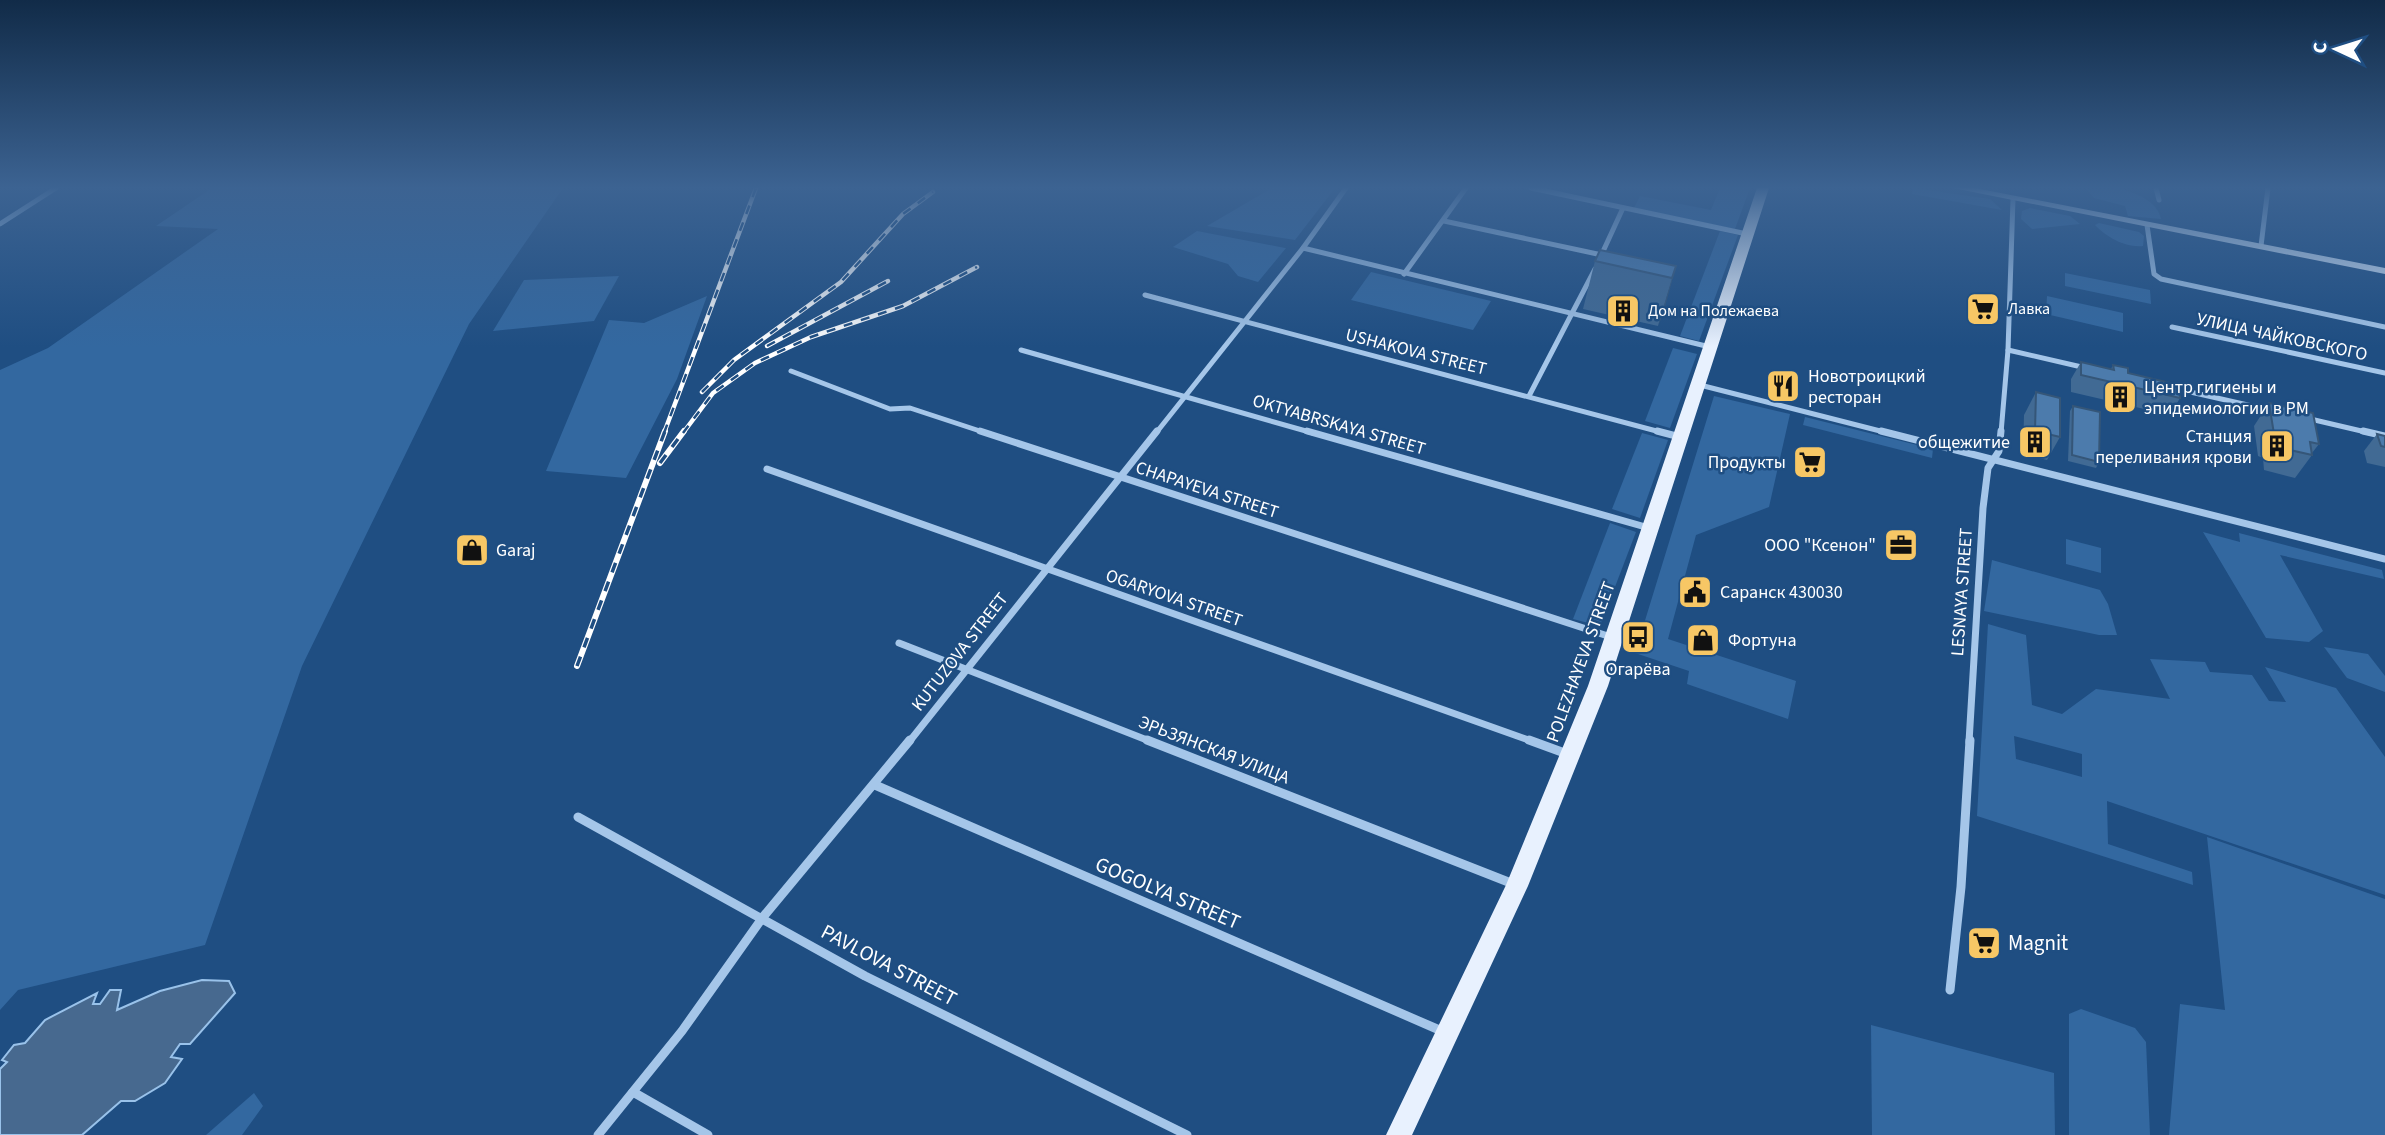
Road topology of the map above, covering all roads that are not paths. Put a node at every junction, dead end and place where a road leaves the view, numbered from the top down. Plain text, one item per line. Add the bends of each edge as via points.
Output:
1 (1308, 241) edge
2 (1429, 241) edge
3 (1537, 241) edge
4 (1608, 241) edge
5 (1745, 241) edge
6 (2012, 241) edge
7 (2149, 241) edge
8 (2234, 241) edge
9 (2262, 241) edge
10 (2261, 246) junction
11 (1303, 248) junction
12 (1602, 255) junction
13 (2385, 271) edge
14 (1404, 274) junction
15 (1145, 295) dead end
16 (1571, 314) junction
17 (1244, 322) junction
18 (2172, 327) dead end
19 (2385, 327) edge
20 (1710, 347) junction
21 (1021, 350) dead end
22 (2008, 350) junction
23 (791, 371) dead end
24 (2100, 372) edge
25 (2385, 373) edge
26 (1696, 384) junction
27 (2162, 386) edge
28 (1185, 395) junction
29 (1529, 396) junction
30 (2280, 412) edge
31 (2293, 415) edge
32 (2385, 436) edge
33 (1680, 437) junction
34 (1995, 460) junction
35 (767, 469) dead end
36 (1119, 478) junction
37 (1649, 528) junction
38 (2385, 559) edge
39 (1046, 569) junction
40 (1615, 638) junction
41 (900, 643) dead end
42 (967, 669) junction
43 (1571, 755) junction
44 (875, 785) junction
45 (578, 817) dead end
46 (1517, 886) junction
47 (763, 917) junction
48 (1950, 990) dead end
49 (1448, 1034) junction
50 (633, 1091) junction
51 (598, 1135) edge
52 (708, 1135) edge
53 (1187, 1135) edge
54 (1399, 1135) edge

1 - 11 street, KUTUZOVA STREET
2 - 14 street
3 - 12 street
4 - 12 street
5 - 20 main road, POLEZHAYEVA STREET
6 - 22 street, LESNAYA STREET
7 - 19 street via 2154,274 2161,279
8 - 10 main road
9 - 10 street
10 - 13 main road
11 - 14 street
11 - 17 street, KUTUZOVA STREET
12 - 16 street
14 - 16 street
15 - 17 street, USHAKOVA STREET
16 - 20 street
16 - 29 street
17 - 28 street, KUTUZOVA STREET
17 - 29 street, USHAKOVA STREET
18 - 25 street, УЛИЦА ЧАЙКОВСКОГО
20 - 26 main road, POLEZHAYEVA STREET
21 - 28 street, OKTYABRSKAYA STREET
22 - 24 street
22 - 34 street, LESNAYA STREET via 2000,451
23 - 36 street, CHAPAYEVA STREET via 890,409 910,408
26 - 33 main road, POLEZHAYEVA STREET
26 - 34 street
27 - 30 street
28 - 36 street, KUTUZOVA STREET
28 - 37 street, OKTYABRSKAYA STREET
29 - 33 street, USHAKOVA STREET
31 - 32 street
33 - 37 main road, POLEZHAYEVA STREET
34 - 38 street
34 - 48 street, LESNAYA STREET via 1988,468 1983,508 1961,887
35 - 39 street, OGARYOVA STREET
36 - 39 street, KUTUZOVA STREET
36 - 40 street, CHAPAYEVA STREET
37 - 40 main road, POLEZHAYEVA STREET
39 - 42 street, KUTUZOVA STREET
39 - 43 street, OGARYOVA STREET
40 - 43 main road, POLEZHAYEVA STREET
41 - 42 street, ЭРЬЗЯНСКАЯ УЛИЦА
42 - 44 street, KUTUZOVA STREET
42 - 46 street, ЭРЬЗЯНСКАЯ УЛИЦА
43 - 46 main road, POLEZHAYEVA STREET
44 - 47 street, KUTUZOVA STREET
44 - 49 street, GOGOLYA STREET
45 - 47 street, PAVLOVA STREET
46 - 49 main road, POLEZHAYEVA STREET
47 - 50 street, KUTUZOVA STREET
47 - 53 street, PAVLOVA STREET via 865,975
49 - 54 main road, POLEZHAYEVA STREET
50 - 51 street, KUTUZOVA STREET
50 - 52 street

